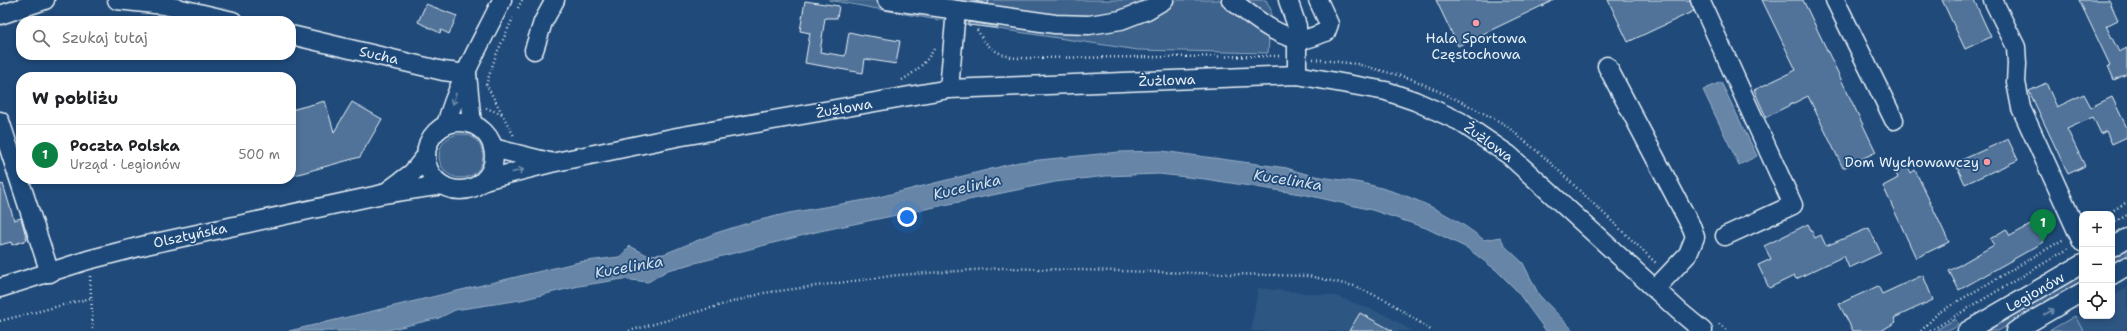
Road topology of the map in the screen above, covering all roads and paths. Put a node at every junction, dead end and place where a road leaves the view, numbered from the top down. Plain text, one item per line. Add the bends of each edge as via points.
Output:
1 (45, 0) edge
2 (117, 0) edge
3 (502, 0) edge
4 (522, 0) edge
5 (555, 0) edge
6 (887, 0) edge
7 (1164, 0) edge
8 (1231, 0) edge
9 (1288, 0) edge
10 (1318, 0) edge
11 (1700, 0) edge
12 (1835, 0) edge
13 (1993, 0) edge
14 (956, 10) junction
15 (0, 14) edge
16 (211, 16) edge
17 (954, 27) junction
18 (296, 36) edge
19 (1297, 39) junction
20 (936, 45) dead end
21 (534, 50) dead end
22 (1297, 58) junction
23 (1607, 66) dead end
24 (467, 74) junction
25 (1297, 76) junction
26 (898, 81) dead end
27 (486, 84) junction
28 (949, 89) junction
29 (484, 90) dead end
30 (480, 106) dead end
31 (502, 114) junction
32 (1894, 120) dead end
33 (0, 121) edge
34 (472, 124) junction
35 (439, 125) junction
36 (516, 140) dead end
37 (493, 148) junction
38 (423, 152) junction
39 (551, 163) junction
40 (16, 170) edge
41 (484, 180) junction
42 (21, 184) edge
43 (442, 185) junction
44 (383, 194) junction
45 (2127, 202) edge
46 (2112, 211) edge
47 (2127, 215) edge
48 (2115, 222) edge
49 (1725, 236) dead end
50 (2079, 236) edge
51 (2127, 238) edge
52 (2079, 239) edge
53 (2079, 239) edge
54 (2115, 245) edge
55 (88, 260) junction
56 (2079, 266) edge
57 (2127, 266) edge
58 (1662, 269) dead end
59 (50, 273) junction
60 (2115, 273) edge
61 (0, 288) edge
62 (1655, 289) junction
63 (2079, 294) edge
64 (91, 298) junction
65 (0, 321) edge
66 (92, 331) edge
67 (629, 331) edge
68 (1432, 331) edge
69 (1703, 331) edge
70 (1921, 331) edge
71 (1930, 331) edge
72 (1967, 331) edge
73 (2015, 331) edge

1 - 15 street
2 - 16 street via 164,5
3 - 24 street
4 - 27 path via 496,55
5 - 21 street via 543,22
6 - 14 street
7 - 14 street via 1148,10 1120,20 1089,25 1056,24
8 - 19 street via 1266,26
9 - 19 street via 1297,26
10 - 19 street via 1329,28 1326,32
11 - 49 street via 1793,205
12 - 32 street
13 - 50 street via 2016,47 2016,82 2020,108
14 - 17 street
17 - 22 path via 978,30 983,39 996,51 1016,58
17 - 28 street
18 - 24 street, Sucha via 443,71
19 - 22 street
20 - 26 path via 921,66
22 - 25 street
22 - 58 path via 1350,63 1412,79 1504,124 1543,156
23 - 62 street via 1695,238 1688,254
24 - 34 street
24 -> 35 street
25 - 28 street, Żużlowa
25 - 62 street, Żużlowa via 1386,92 1459,120 1509,155
27 - 29 path
27 - 31 path
28 - 39 street, Żużlowa via 677,137
30 - 31 path
31 - 36 path
33 - 40 street
34 - 35 street via 461,122
34 - 37 street via 488,137
35 - 38 street
35 - 38 path via 424,136
37 - 39 street, Żużlowa
37 - 41 street via 491,170
38 - 43 street via 433,178
38 - 44 street, Olsztyńska via 412,173
41 -> 39 street, Żużlowa
41 - 43 street via 475,187 464,190
42 - 59 street
43 - 44 street, Olsztyńska
44 - 55 street, Olsztyńska via 153,243
45 - 46 path
47 - 48 path
51 - 54 street
52 - 70 path via 1938,313
53 - 71 path
55 - 59 street, Olsztyńska
55 - 64 path
56 - 72 street, Legionów
57 - 60 street
59 - 61 street, Olsztyńska
62 - 69 street, Żużlowa
73 -> 63 street, Legionów
64 - 65 path
64 - 66 path
67 - 68 path via 764,293 898,275 1003,268 1309,276 1354,286 1388,300

